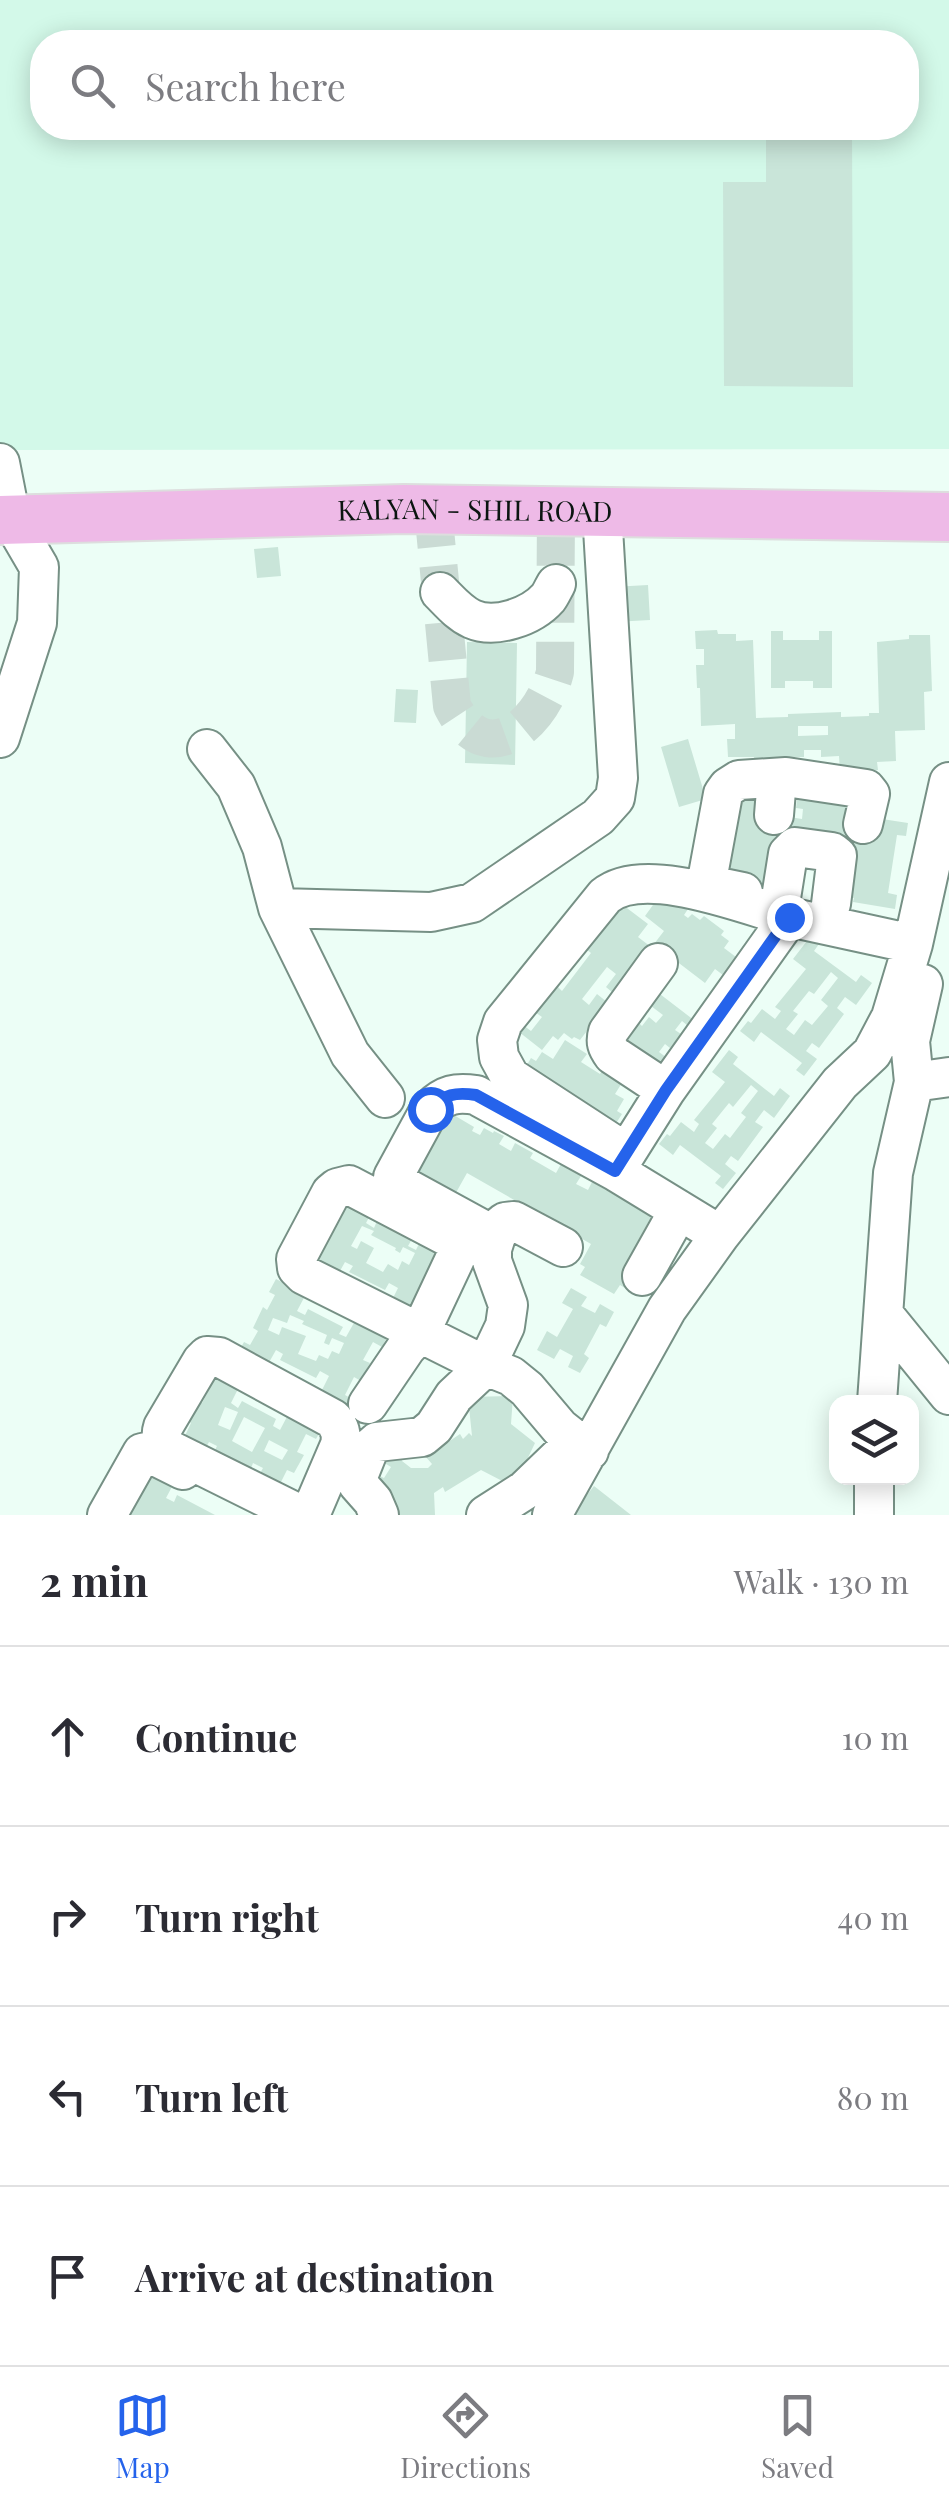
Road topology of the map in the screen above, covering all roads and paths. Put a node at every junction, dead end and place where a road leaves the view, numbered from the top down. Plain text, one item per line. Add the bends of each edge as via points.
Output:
1 (949, 486) edge
2 (3, 495) edge
3 (602, 512) junction
4 (949, 517) edge
5 (556, 584) dead end
6 (440, 592) dead end
7 (0, 738) edge
8 (207, 749) dead end
9 (949, 782) edge
10 (864, 824) dead end
11 (949, 884) edge
12 (785, 907) junction
13 (278, 908) junction
14 (834, 915) junction
15 (913, 944) junction
16 (658, 963) dead end
17 (931, 1079) edge
18 (666, 1090) junction
19 (386, 1098) dead end
20 (621, 1162) junction
21 (679, 1210) junction
22 (720, 1235) junction
23 (496, 1237) junction
24 (563, 1247) dead end
25 (642, 1276) dead end
26 (884, 1315) junction
27 (486, 1366) junction
28 (878, 1395) edge
29 (949, 1396) edge
30 (368, 1404) dead end
31 (583, 1446) junction
32 (874, 1485) edge
33 (106, 1515) edge
34 (264, 1515) edge
35 (301, 1515) edge
36 (310, 1515) edge
37 (379, 1515) edge
38 (486, 1515) edge
39 (552, 1515) edge
40 (874, 1515) edge

1 - 2 main road, KALYAN - SHIL ROAD via 406,479
2 - 3 main road, KALYAN - SHIL ROAD
2 - 7 street via 39,567 37,623
3 - 4 main road, KALYAN - SHIL ROAD
3 - 13 street via 615,798 598,817 472,903 431,912
5 - 6 street via 531,610 490,623 473,619
8 - 13 street via 236,786
9 - 15 street
10 - 12 street via 868,790 796,778 776,796 740,780 728,787 711,883
11 - 17 street via 910,1041
12 - 14 street
12 - 14 street via 788,854 795,846 832,852
12 - 18 street
12 - 20 street via 653,882 613,890 502,1022 499,1057 510,1077
13 - 19 street via 350,1054
14 - 15 street
15 - 22 street via 872,1053 840,1083
16 - 18 street via 606,1040 613,1055
17 - 26 street via 894,1173
18 - 20 street
20 - 21 street
20 - 23 street via 476,1095 447,1096 430,1109 393,1177
21 - 22 street
21 - 25 street
22 - 31 street
23 - 24 street via 499,1227 514,1220
23 - 27 street via 492,1261 508,1306
26 - 28 street
26 - 29 street
27 - 30 street via 420,1333
27 - 31 street via 511,1376
27 - 37 street via 422,1437 377,1442 369,1449 358,1484
31 - 38 street
31 - 39 street
32 - 40 street
33 - 34 street via 138,1457 148,1452
35 - 36 street via 162,1442 162,1426 207,1356 338,1426 340,1445

